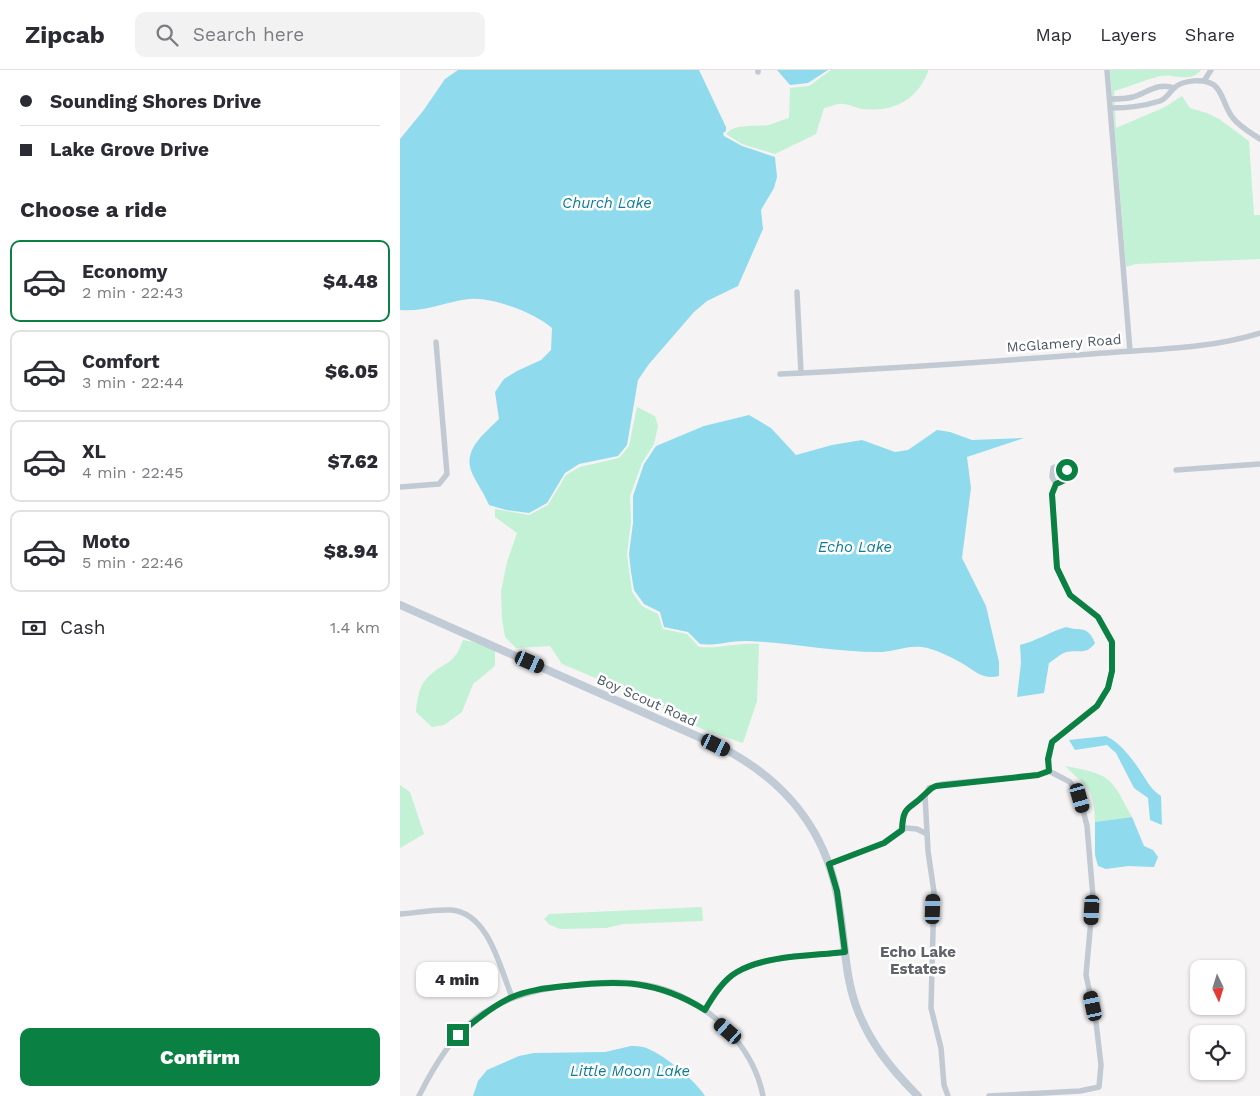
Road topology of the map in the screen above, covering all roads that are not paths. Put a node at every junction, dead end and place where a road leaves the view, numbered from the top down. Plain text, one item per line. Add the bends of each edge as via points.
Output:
1 (1108, 70) edge
2 (1212, 70) edge
3 (1204, 80) junction
4 (1174, 88) junction
5 (1110, 99) junction
6 (1110, 108) junction
7 (1260, 139) edge
8 (797, 292) dead end
9 (1260, 333) edge
10 (436, 342) dead end
11 (1130, 351) junction
12 (801, 373) junction
13 (780, 374) dead end
14 (1260, 464) edge
15 (1176, 470) dead end
16 (1056, 484) dead end
17 (400, 487) edge
18 (400, 605) edge
19 (1049, 771) junction
20 (925, 795) junction
21 (902, 830) junction
22 (927, 834) junction
23 (829, 864) junction
24 (400, 914) edge
25 (845, 952) junction
26 (512, 997) junction
27 (705, 1010) junction
28 (419, 1096) edge
29 (763, 1096) edge
30 (918, 1096) edge
31 (948, 1096) edge
32 (989, 1096) edge

1 - 5 street, McGlamery Road
2 - 3 street
3 - 4 street
3 - 7 street via 1222,95 1232,118
4 - 5 street via 1157,86 1131,98
4 - 6 street via 1163,100
5 - 6 street, McGlamery Road
6 - 11 street, McGlamery Road
8 - 12 street
9 - 11 street via 1196,346
10 - 17 street via 447,474 439,484
11 - 12 street, McGlamery Road
12 - 13 street, McGlamery Road
14 - 15 street
16 - 19 street via 1052,494 1057,568 1070,595 1098,617 1112,642 1112,671 1108,688 1097,706 1052,742
18 - 23 street, Boy Scout Road via 686,731 747,762 794,802 814,832
19 - 20 street via 1038,775 943,784 930,788
19 - 32 street via 1070,782 1080,798 1087,826 1093,897 1086,976 1101,1064 1099,1088
20 - 21 street via 902,815
20 - 22 street
21 - 22 street via 913,828
21 - 23 street via 884,843
22 - 31 street via 934,892 931,1008
23 - 25 street, Boy Scout Road via 837,891
24 - 26 street via 452,910 471,917 485,930
25 - 27 street via 772,960 737,972 713,996
25 - 30 street, Boy Scout Road via 853,996 868,1032 888,1064
26 - 27 street via 550,988 603,982 636,984 684,997
26 - 28 street via 482,1014 458,1035 429,1074
27 - 29 street via 728,1031 749,1058

